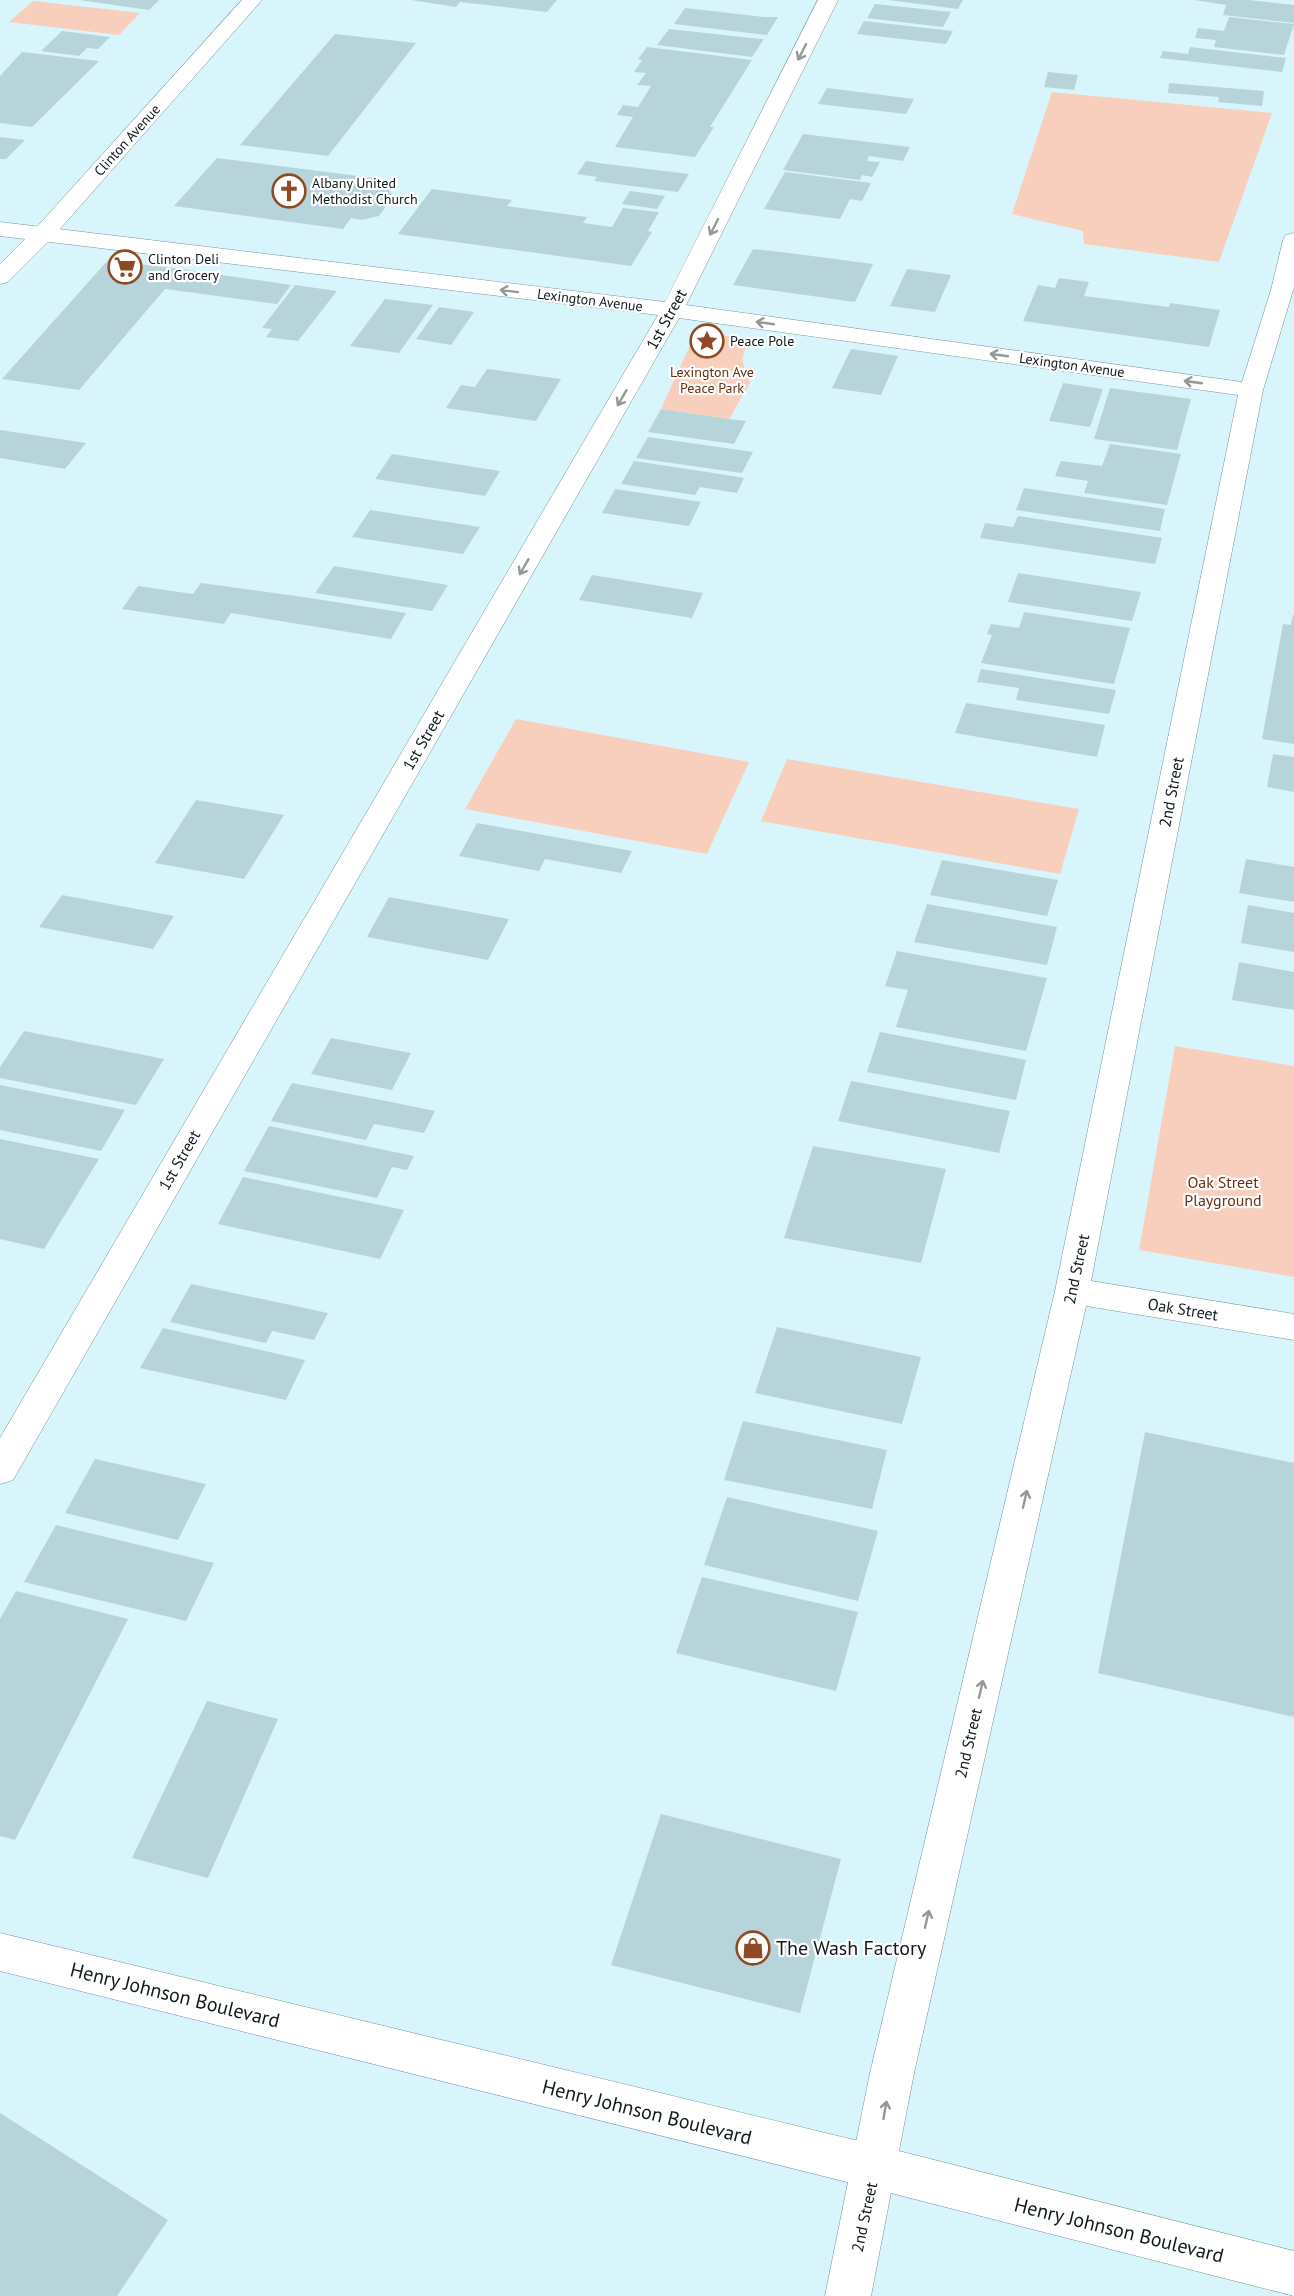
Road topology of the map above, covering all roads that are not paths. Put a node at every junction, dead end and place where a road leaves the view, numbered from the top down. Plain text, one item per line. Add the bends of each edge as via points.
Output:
1 (252, 0) edge
2 (828, 0) edge
3 (0, 229) edge
4 (43, 234) junction
5 (1294, 240) edge
6 (0, 277) edge
7 (1288, 291) edge
8 (672, 310) junction
9 (1251, 390) junction
10 (1072, 1291) junction
11 (1294, 1327) edge
12 (0, 1470) edge
13 (0, 1952) edge
14 (875, 2167) junction
15 (1294, 2274) edge
16 (848, 2296) edge

1 - 4 street, Clinton Avenue
2 -> 8 street, 1st Street
3 - 4 street, Lexington Avenue
4 - 6 street, Clinton Avenue
8 -> 4 street, Lexington Avenue
5 - 7 street, 2nd Street
7 - 9 street, 2nd Street
9 -> 8 street, Lexington Avenue
8 -> 12 street, 1st Street
9 - 10 street, 2nd Street
10 - 11 street, Oak Street
14 -> 10 street, 2nd Street via 892,2073
13 - 14 street, Henry Johnson Boulevard
14 - 15 street, Henry Johnson Boulevard
14 - 16 street, 2nd Street

